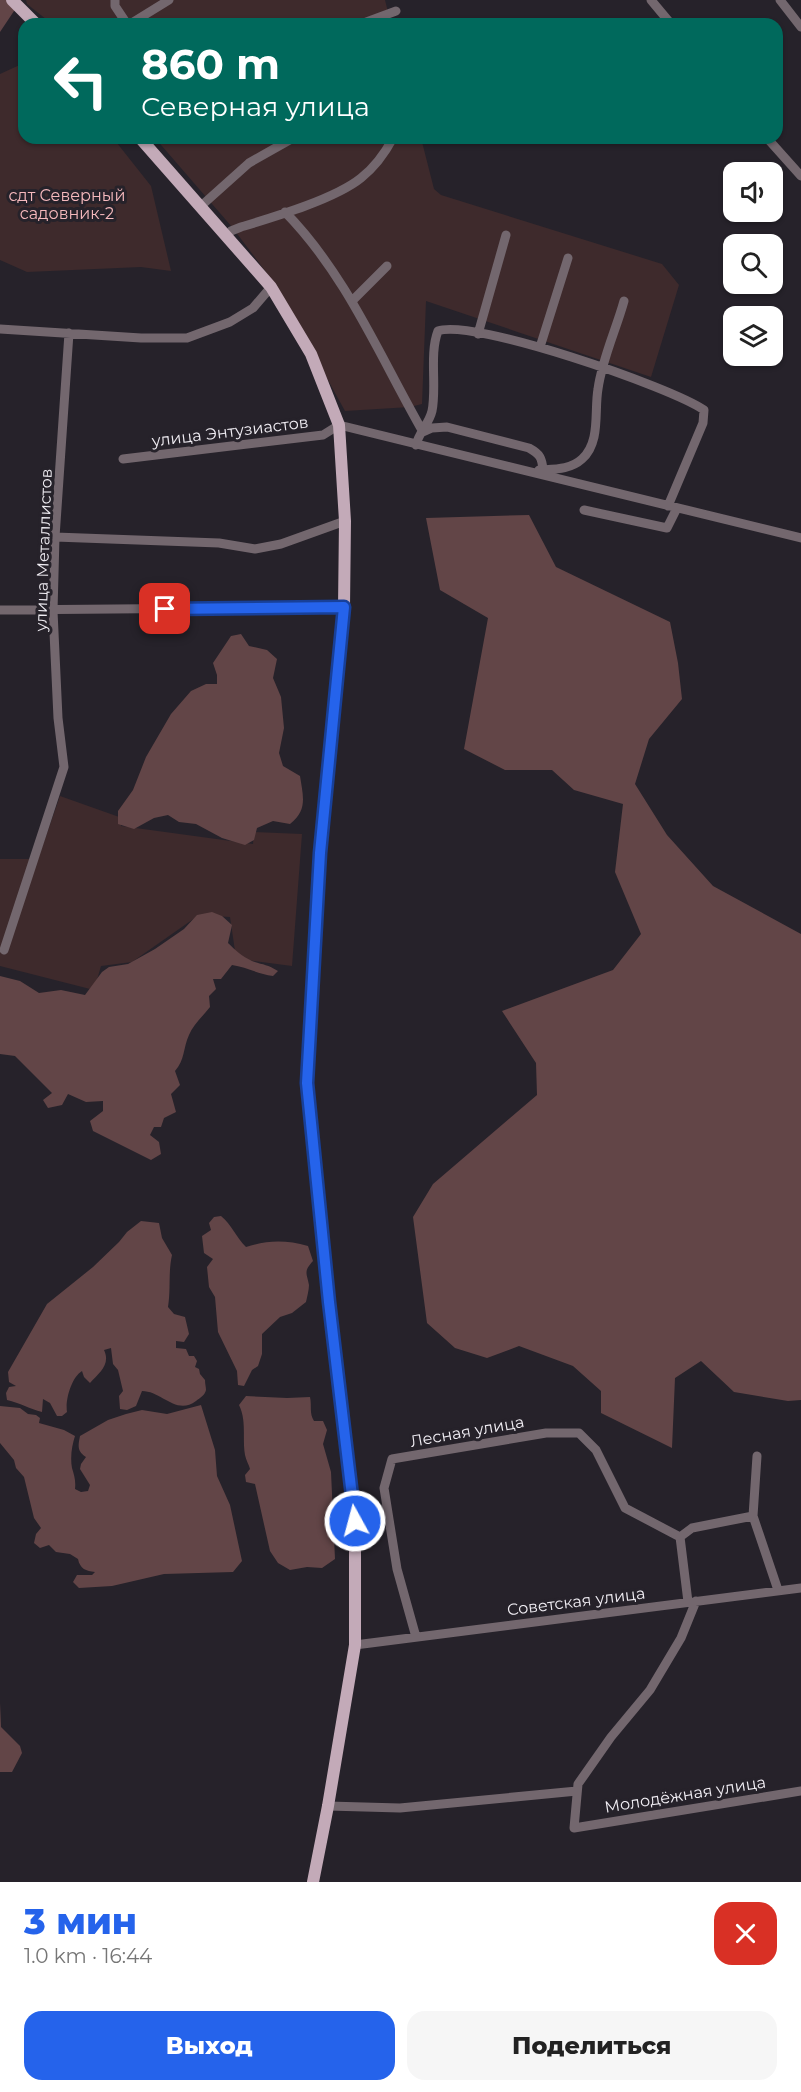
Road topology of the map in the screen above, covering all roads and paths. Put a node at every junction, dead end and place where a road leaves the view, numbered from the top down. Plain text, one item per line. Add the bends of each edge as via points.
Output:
1 (12, 0) edge
2 (115, 0) edge
3 (169, 0) edge
4 (651, 0) edge
5 (780, 0) edge
6 (396, 11) dead end
7 (30, 18) edge
8 (124, 18) edge
9 (138, 18) edge
10 (377, 18) edge
11 (666, 18) edge
12 (801, 27) edge
13 (145, 144) edge
14 (283, 144) edge
15 (389, 144) edge
16 (772, 144) edge
17 (801, 176) edge
18 (201, 206) junction
19 (285, 212) junction
20 (507, 234) dead end
21 (227, 236) junction
22 (568, 258) dead end
23 (387, 266) dead end
24 (272, 287) junction
25 (352, 301) junction
26 (624, 301) dead end
27 (0, 329) edge
28 (69, 333) junction
29 (478, 334) junction
30 (540, 347) junction
31 (602, 368) junction
32 (339, 425) junction
33 (423, 432) junction
34 (416, 444) junction
35 (123, 459) dead end
36 (543, 470) junction
37 (527, 471) junction
38 (672, 507) junction
39 (584, 510) dead end
40 (345, 521) junction
41 (55, 537) junction
42 (801, 537) edge
43 (344, 607) junction
44 (0, 610) edge
45 (53, 611) junction
46 (4, 950) dead end
47 (757, 1456) dead end
48 (753, 1516) junction
49 (680, 1536) junction
50 (801, 1588) edge
51 (778, 1590) junction
52 (692, 1602) junction
53 (416, 1637) junction
54 (355, 1645) junction
55 (577, 1791) junction
56 (801, 1791) edge
57 (328, 1806) junction
58 (313, 1882) edge

1 - 7 main road
2 - 8 street
3 - 9 street
4 - 11 street
5 - 12 street
6 - 10 street
13 - 18 main road
14 - 18 street via 249,164
15 - 19 street via 362,177
16 - 17 street
18 - 21 main road
19 - 21 street via 241,226
19 - 25 street
20 - 29 street
21 - 24 main road
22 - 30 street
23 - 25 street
24 - 28 street via 253,308 230,322 187,338
24 - 32 main road via 311,354
25 - 33 street
26 - 31 street
27 - 28 street
28 - 41 street, улица Металлистов
29 - 30 street
29 - 33 street via 438,331 432,410
30 - 31 street
31 - 36 street via 595,431 588,452 573,465
31 - 38 street via 704,410 703,423
32 - 34 street
32 - 35 street, улица Энтузиастов via 323,435
32 - 40 main road
33 - 34 street
33 - 36 street via 447,427 529,448 542,459
34 - 37 street
36 - 37 street
37 - 38 street
38 - 39 street via 667,528
38 - 42 street
40 - 41 street via 255,549 219,543
40 - 43 main road
41 - 45 street, улица Металлистов
43 - 45 street
43 - 54 main road via 320,853 307,1083 355,1521
44 - 45 street
45 - 46 street, улица Металлистов via 64,767
47 - 48 street
48 - 49 street via 692,1528
48 - 51 street
49 - 52 street
49 - 53 street, Лесная улица via 626,1508 596,1450 579,1433 546,1433 392,1459 384,1488 397,1569
50 - 51 street, Советская улица
51 - 52 street, Советская улица
52 - 53 street, Советская улица
52 - 55 street via 681,1638 650,1690 611,1737
53 - 54 street, Советская улица
54 - 57 main road
55 - 56 street, Молодёжная улица via 574,1828
55 - 57 street via 400,1808
57 - 58 main road

